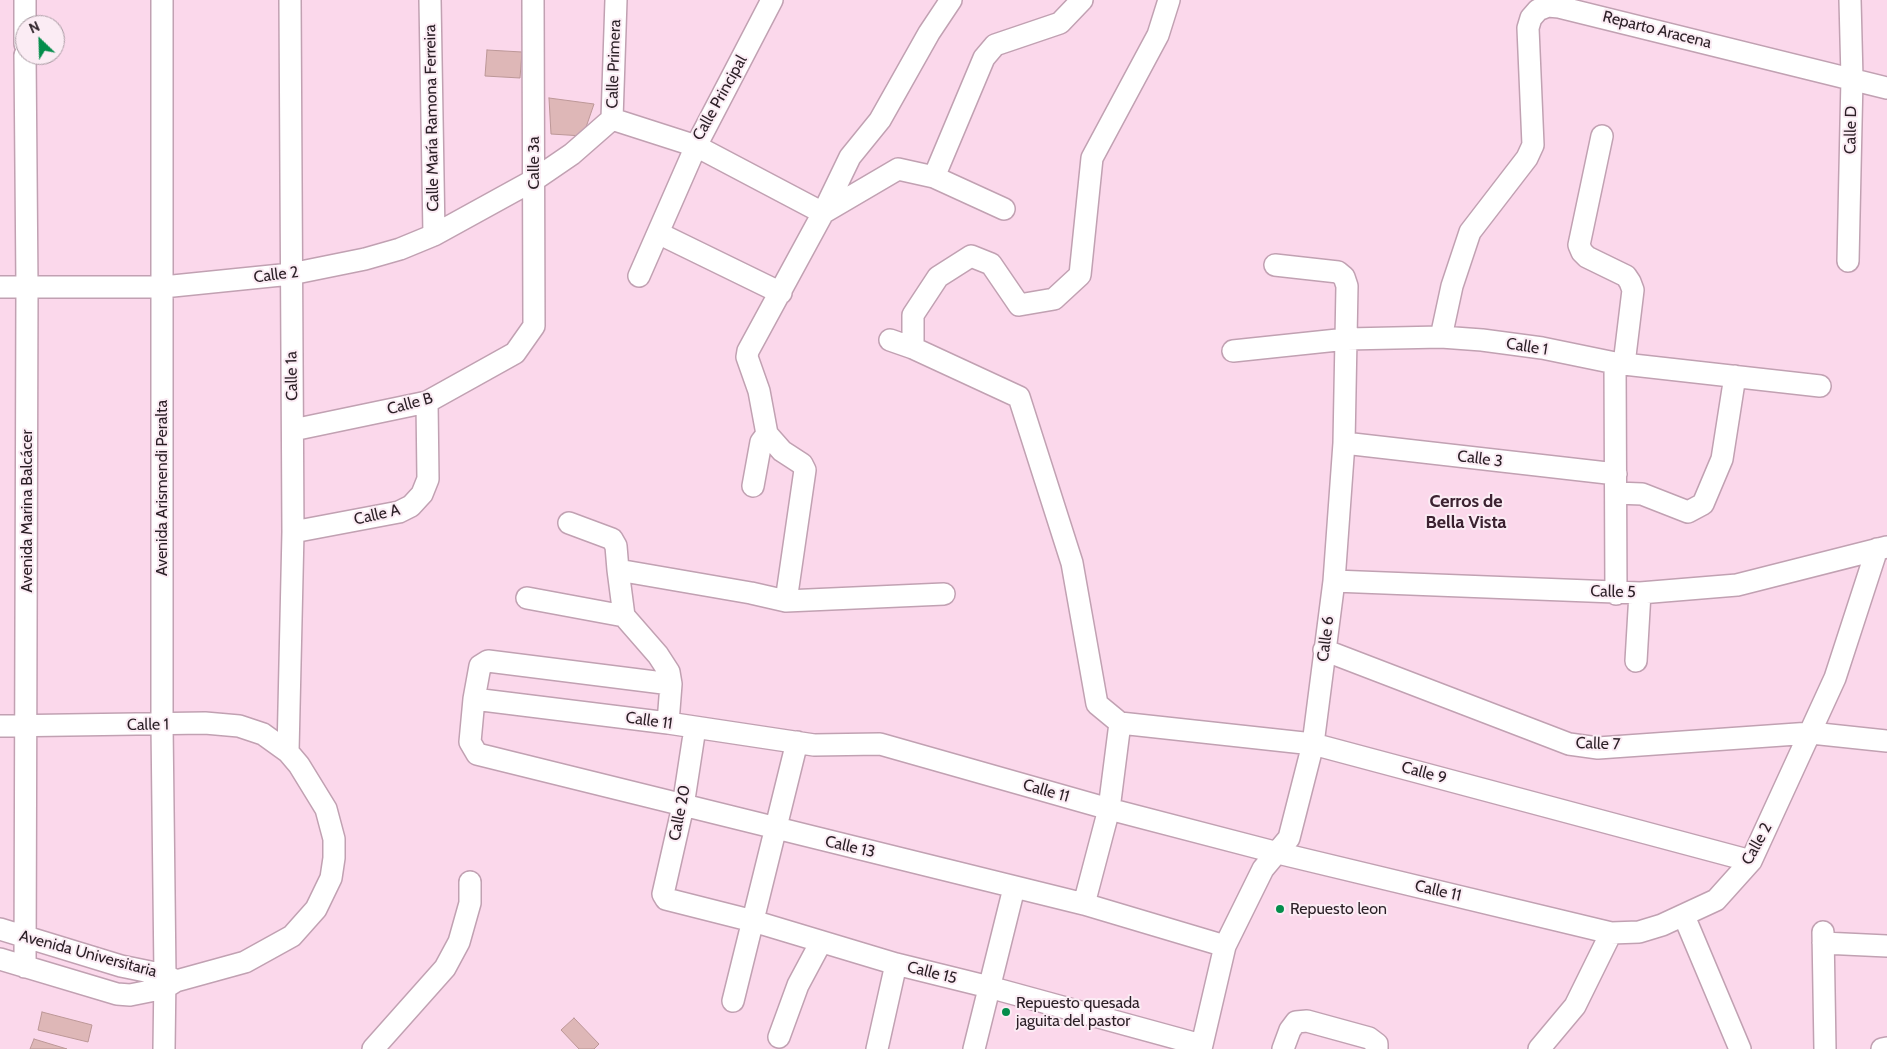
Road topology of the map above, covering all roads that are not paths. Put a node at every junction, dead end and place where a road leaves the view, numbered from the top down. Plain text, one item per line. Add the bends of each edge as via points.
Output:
1 (25, 0) edge
2 (162, 0) edge
3 (290, 0) edge
4 (430, 0) edge
5 (533, 0) edge
6 (616, 0) edge
7 (772, 0) edge
8 (951, 0) edge
9 (1082, 0) edge
10 (1169, 0) edge
11 (1850, 0) edge
12 (25, 15) edge
13 (25, 65) edge
14 (1852, 78) junction
15 (1887, 88) edge
16 (612, 119) junction
17 (1602, 136) dead end
18 (696, 146) junction
19 (934, 176) junction
20 (534, 180) junction
21 (1004, 209) dead end
22 (823, 213) junction
23 (658, 232) junction
24 (434, 235) junction
25 (1848, 261) dead end
26 (1275, 265) dead end
27 (291, 274) junction
28 (639, 276) dead end
29 (27, 286) junction
30 (0, 287) edge
31 (163, 287) junction
32 (781, 293) junction
33 (534, 326) joint
34 (1442, 337) junction
35 (1347, 339) junction
36 (890, 340) dead end
37 (913, 348) junction
38 (1233, 351) dead end
39 (1620, 364) junction
40 (1735, 376) junction
41 (1820, 386) dead end
42 (427, 402) junction
43 (293, 430) junction
44 (767, 434) junction
45 (1344, 443) junction
46 (1616, 484) junction
47 (753, 486) dead end
48 (569, 523) dead end
49 (293, 532) junction
50 (1882, 548) edge
51 (618, 570) junction
52 (1334, 581) junction
53 (1640, 593) junction
54 (944, 594) dead end
55 (1616, 594) junction
56 (527, 598) dead end
57 (786, 601) junction
58 (624, 616) junction
59 (1324, 650) junction
60 (1636, 661) dead end
61 (671, 684) junction
62 (474, 699) junction
63 (668, 723) junction
64 (1120, 723) junction
65 (162, 725) junction
66 (0, 726) edge
67 (26, 726) junction
68 (695, 728) junction
69 (1811, 733) junction
70 (1887, 741) edge
71 (797, 742) junction
72 (1313, 744) junction
73 (288, 752) junction
74 (683, 806) junction
75 (1109, 809) junction
76 (775, 830) junction
77 (1278, 853) junction
78 (1751, 861) junction
79 (470, 882) dead end
80 (1014, 888) junction
81 (664, 897) joint
82 (1084, 904) junction
83 (1684, 916) junction
84 (753, 922) junction
85 (0, 929) edge
86 (1610, 933) junction
87 (25, 938) junction
88 (821, 942) junction
89 (1224, 946) junction
90 (1887, 946) edge
91 (0, 959) edge
92 (896, 964) junction
93 (25, 967) junction
94 (169, 981) junction
95 (989, 987) junction
96 (733, 1001) dead end
97 (779, 1037) dead end
98 (1201, 1047) edge
99 (1887, 1048) edge
100 (164, 1049) edge
101 (373, 1049) edge
102 (877, 1049) edge
103 (974, 1049) edge
104 (1283, 1049) edge
105 (1377, 1049) edge
106 (1539, 1049) edge
107 (1740, 1049) edge
108 (1825, 1049) edge
109 (1882, 1049) edge

1 - 12 street
2 - 31 street, Avenida Arismendi Peralta
3 - 27 street, Calle 1a
4 - 24 street, Calle María Ramona Ferreira
5 - 20 street, Calle 3a
6 - 16 street, Calle Primera
7 - 18 street, Calle Principal
8 - 22 street via 880,120 850,157
9 - 19 street via 1060,22 995,45 984,58
10 - 37 street via 1158,35 1092,158 1080,275 1054,299 1019,305 991,264 971,256 938,277 914,315
11 - 14 street, Calle D
13 - 29 street, Avenida Marina Balcácer
14 - 15 street, Reparto Aracena
14 - 25 street, Calle D
14 - 34 street, Reparto Aracena via 1560,7 1548,6 1538,10 1528,28 1533,145 1527,158 1470,232 1452,286
16 - 18 street, Calle Principal
16 - 20 street, Calle Primera via 572,154
17 - 39 street via 1579,245 1587,257 1626,276 1633,290
18 - 22 street
18 - 23 street
19 - 21 street
19 - 22 street via 898,169
20 - 24 street, Calle 2
20 - 33 street, Calle 3a
22 - 32 street
23 - 28 street
23 - 32 street
24 - 27 street, Calle 2 via 365,259
26 - 35 street, Calle 6 via 1338,272 1344,277 1347,286
27 - 31 street, Calle 2
27 - 43 street, Calle 1a
29 - 30 street, Calle 2
29 - 31 street, Calle 2
29 - 67 street, Avenida Marina Balcácer
31 - 65 street, Avenida Arismendi Peralta
32 - 44 street via 747,357 760,391
33 - 42 street, Calle B via 515,353
34 - 35 street, Calle 1
34 - 39 street, Calle 1 via 1542,348
35 - 38 street, Calle 1
35 - 45 street, Calle 6
36 - 37 street
37 - 64 street via 1019,397 1072,563 1096,704
39 - 40 street, Calle 1
39 - 46 street
40 - 41 street, Calle 1
40 - 46 street, Calle 3 via 1722,459 1702,504 1688,512
42 - 43 street, Calle B
42 - 49 street, Calle A via 428,479 422,494 411,506 399,512
43 - 49 street, Calle 1a
44 - 47 street via 761,442
44 - 57 street via 782,451 802,464 805,475
45 - 46 street, Calle 3
45 - 52 street, Calle 6
46 - 55 street
48 - 51 street via 612,539 616,546
49 - 73 street, Calle 1a
50 - 53 street, Calle 5 via 1737,585
50 - 69 street, Calle 2 via 1835,678
51 - 57 street
51 - 58 street
52 - 55 street, Calle 5
52 - 59 street, Calle 6
53 - 55 street, Calle 5
53 - 60 street
54 - 57 street
56 - 58 street
58 - 61 street via 658,655 669,672
59 - 69 street, Calle 7 via 1569,744 1598,748
59 - 72 street, Calle 6
61 - 62 street via 488,660 480,666
61 - 63 street
62 - 63 street, Calle 11
62 - 74 street, Calle 13 via 470,742 477,754
63 - 68 street, Calle 11
64 - 72 street, Calle 9
64 - 75 street
65 - 67 street, Calle 1
65 - 73 street, Calle 1 via 205,723 239,726 263,734
65 - 94 street, Avenida Arismendi Peralta
66 - 67 street, Calle 1
67 - 87 street, Avenida Marina Balcácer
68 - 71 street, Calle 11
68 - 74 street, Calle 20
69 - 70 street, Calle 7
69 - 78 street, Calle 2
71 - 75 street, Calle 11 via 814,745 880,744
71 - 76 street
72 - 77 street, Calle 6 via 1289,838
72 - 78 street, Calle 9
73 - 94 street, Avenida Universitaria via 326,809 334,838 331,878 324,894 316,909 292,936 268,951 245,962
74 - 76 street, Calle 13
74 - 81 street, Calle 20
75 - 77 street, Calle 11
75 - 82 street
76 - 80 street, Calle 13
76 - 84 street
77 - 86 street, Calle 11
77 - 89 street, Calle 6 via 1263,870
78 - 83 street, Calle 2 via 1716,900
79 - 101 street via 470,903 459,942 444,968
80 - 82 street, Calle 13
80 - 95 street
81 - 84 street, Calle 15
82 - 89 street, Calle 13
83 - 86 street, Calle 2 via 1639,932
83 - 107 street
84 - 88 street, Calle 15
84 - 96 street
85 - 87 street, Avenida Universitaria
86 - 106 street via 1575,1006
87 - 93 street, Avenida Marina Balcácer
87 - 94 street, Avenida Universitaria
88 - 92 street, Calle 15
88 - 97 street via 798,985
89 - 98 street, Calle 6
90 - 108 street via 1823,937
91 - 93 street, Avenida Universitaria
92 - 95 street, Calle 15
92 - 102 street
93 - 94 street, Avenida Universitaria via 117,994 130,995
94 - 100 street
95 - 98 street, Calle 15
95 - 103 street
99 - 109 street
104 - 105 street via 1296,1022 1307,1021 1369,1038 1377,1044

